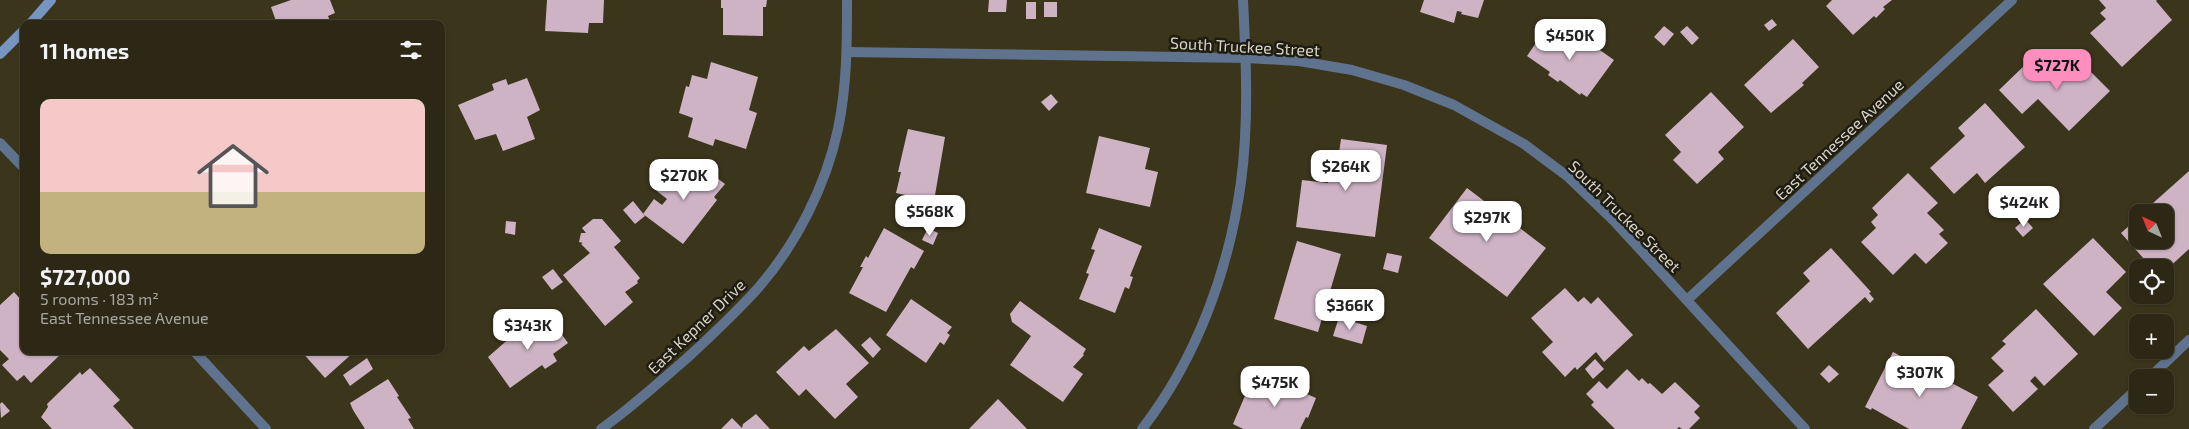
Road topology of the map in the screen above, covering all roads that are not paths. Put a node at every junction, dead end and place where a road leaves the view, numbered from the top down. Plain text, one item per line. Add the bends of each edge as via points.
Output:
1 (52, 0) edge
2 (847, 0) edge
3 (1243, 0) edge
4 (2012, 0) edge
5 (34, 20) edge
6 (20, 34) edge
7 (847, 52) junction
8 (0, 54) edge
9 (1246, 58) junction
10 (0, 143) edge
11 (20, 164) edge
12 (1687, 300) junction
13 (2189, 340) edge
14 (198, 355) edge
15 (2158, 369) edge
16 (2129, 396) edge
17 (266, 429) edge
18 (601, 429) edge
19 (1142, 429) edge
20 (1805, 429) edge
21 (2094, 429) edge

1 - 5 street
2 - 7 street, East Kepner Drive
3 - 9 street
4 - 12 street, East Tennessee Avenue
6 - 8 street
7 - 9 street, South Truckee Street
7 - 18 street, East Kepner Drive via 838,130 820,186 795,238 760,286 727,321 650,391
9 - 12 street, South Truckee Street via 1299,61 1352,70 1404,85 1454,105 1524,144 1567,176 1615,222
9 - 19 street via 1241,182 1225,261 1208,313 1185,362 1158,409
10 - 11 street
12 - 20 street, South Truckee Street
13 - 15 street
14 - 17 street
16 - 21 street

